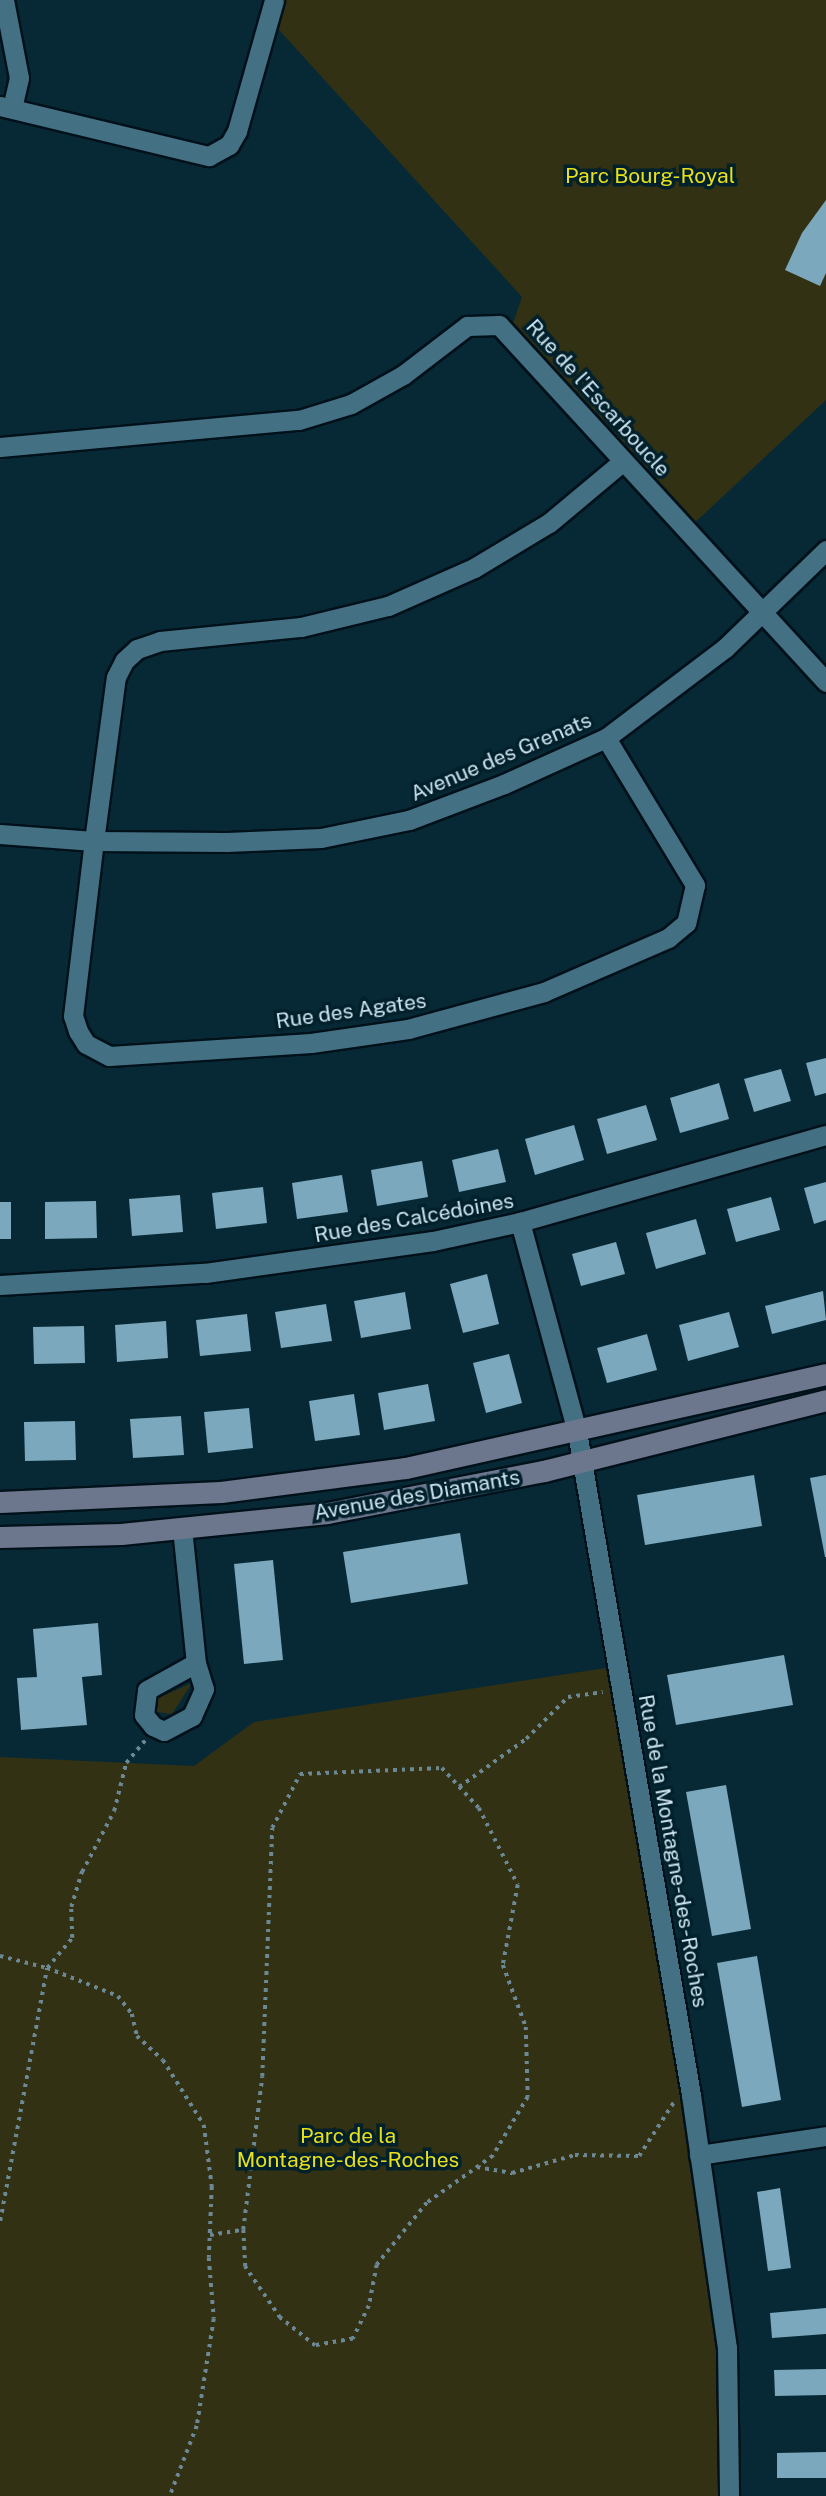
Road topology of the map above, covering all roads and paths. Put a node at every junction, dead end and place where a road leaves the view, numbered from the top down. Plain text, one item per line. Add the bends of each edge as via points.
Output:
1 (4, 0) edge
2 (274, 0) edge
3 (6, 107) edge
4 (0, 447) edge
5 (622, 462) junction
6 (826, 550) edge
7 (763, 612) junction
8 (826, 682) edge
9 (606, 738) junction
10 (0, 834) edge
11 (94, 841) junction
12 (826, 1135) edge
13 (520, 1222) junction
14 (0, 1285) edge
15 (826, 1374) edge
16 (826, 1400) edge
17 (577, 1432) junction
18 (582, 1462) junction
19 (0, 1502) edge
20 (182, 1528) junction
21 (0, 1537) edge
22 (196, 1663) junction
23 (622, 1689) junction
24 (153, 1726) junction
25 (459, 1787) junction
26 (0, 1956) edge
27 (47, 1968) junction
28 (691, 2095) junction
29 (826, 2136) edge
30 (699, 2155) junction
31 (478, 2167) junction
32 (0, 2221) edge
33 (243, 2231) junction
34 (210, 2235) junction
35 (170, 2496) edge
36 (729, 2496) edge

1 - 3 street via 19,78
2 - 3 street via 237,131 229,145 209,156
4 - 5 street, Rue de l'Escarboucle via 299,420 351,404 403,375 467,326 485,324 510,332
5 - 7 street, Rue de l'Escarboucle
5 - 11 street via 549,523 474,568 388,606 301,628 160,641 137,649 116,677
6 - 7 street, Avenue des Grenats
7 - 8 street
7 - 9 street, Avenue des Grenats via 725,648
9 - 11 street, Avenue des Grenats via 409,820 346,832 227,842
9 - 11 street, Rue des Agates via 695,885 686,923 668,938 544,992 408,1029 298,1044 109,1056 97,1052 86,1044 73,1016
10 - 11 street, Avenue des Grenats
12 - 13 street, Rue des Calcédoines
13 - 14 street, Rue des Calcédoines via 433,1241 205,1273
13 - 17 street, Rue de la Montagne-des-Roches
15 - 17 street, Avenue des Diamants
16 - 18 street, Avenue des Diamants
17 - 18 street, Rue de la Montagne-des-Roches
17 - 19 street, Avenue des Diamants via 320,1481 157,1496
18 - 20 street, Avenue des Diamants via 327,1513
18 - 23 street, Rue de la Montagne-des-Roches
20 - 21 street, Avenue des Diamants
20 - 22 street
22 - 24 street via 147,1690 144,1715
22 - 24 street via 204,1689 200,1706 176,1728 164,1731
23 - 25 path via 568,1697 526,1739
23 - 28 street, Rue de la Montagne-des-Roches
24 - 27 path via 126,1763 114,1811 82,1872 71,1907 72,1938
25 - 31 path via 479,1808 518,1885 503,1965 526,2027 528,2097 493,2156
25 - 33 path via 442,1768 300,1774 272,1828 262,2077
26 - 27 path
27 - 32 path
27 - 34 path via 118,1996 132,2014 137,2036 163,2060 204,2125 212,2187
28 - 30 street, Rue de la Montagne-des-Roches
28 - 31 path via 676,2098 639,2156 575,2155 512,2174
29 - 30 street
30 - 36 street, Rue de la Montagne-des-Roches via 727,2348
31 - 33 path via 427,2203 377,2265 369,2306 353,2339 315,2346 280,2318 245,2267
33 - 34 path
34 - 35 path via 214,2319 197,2426

